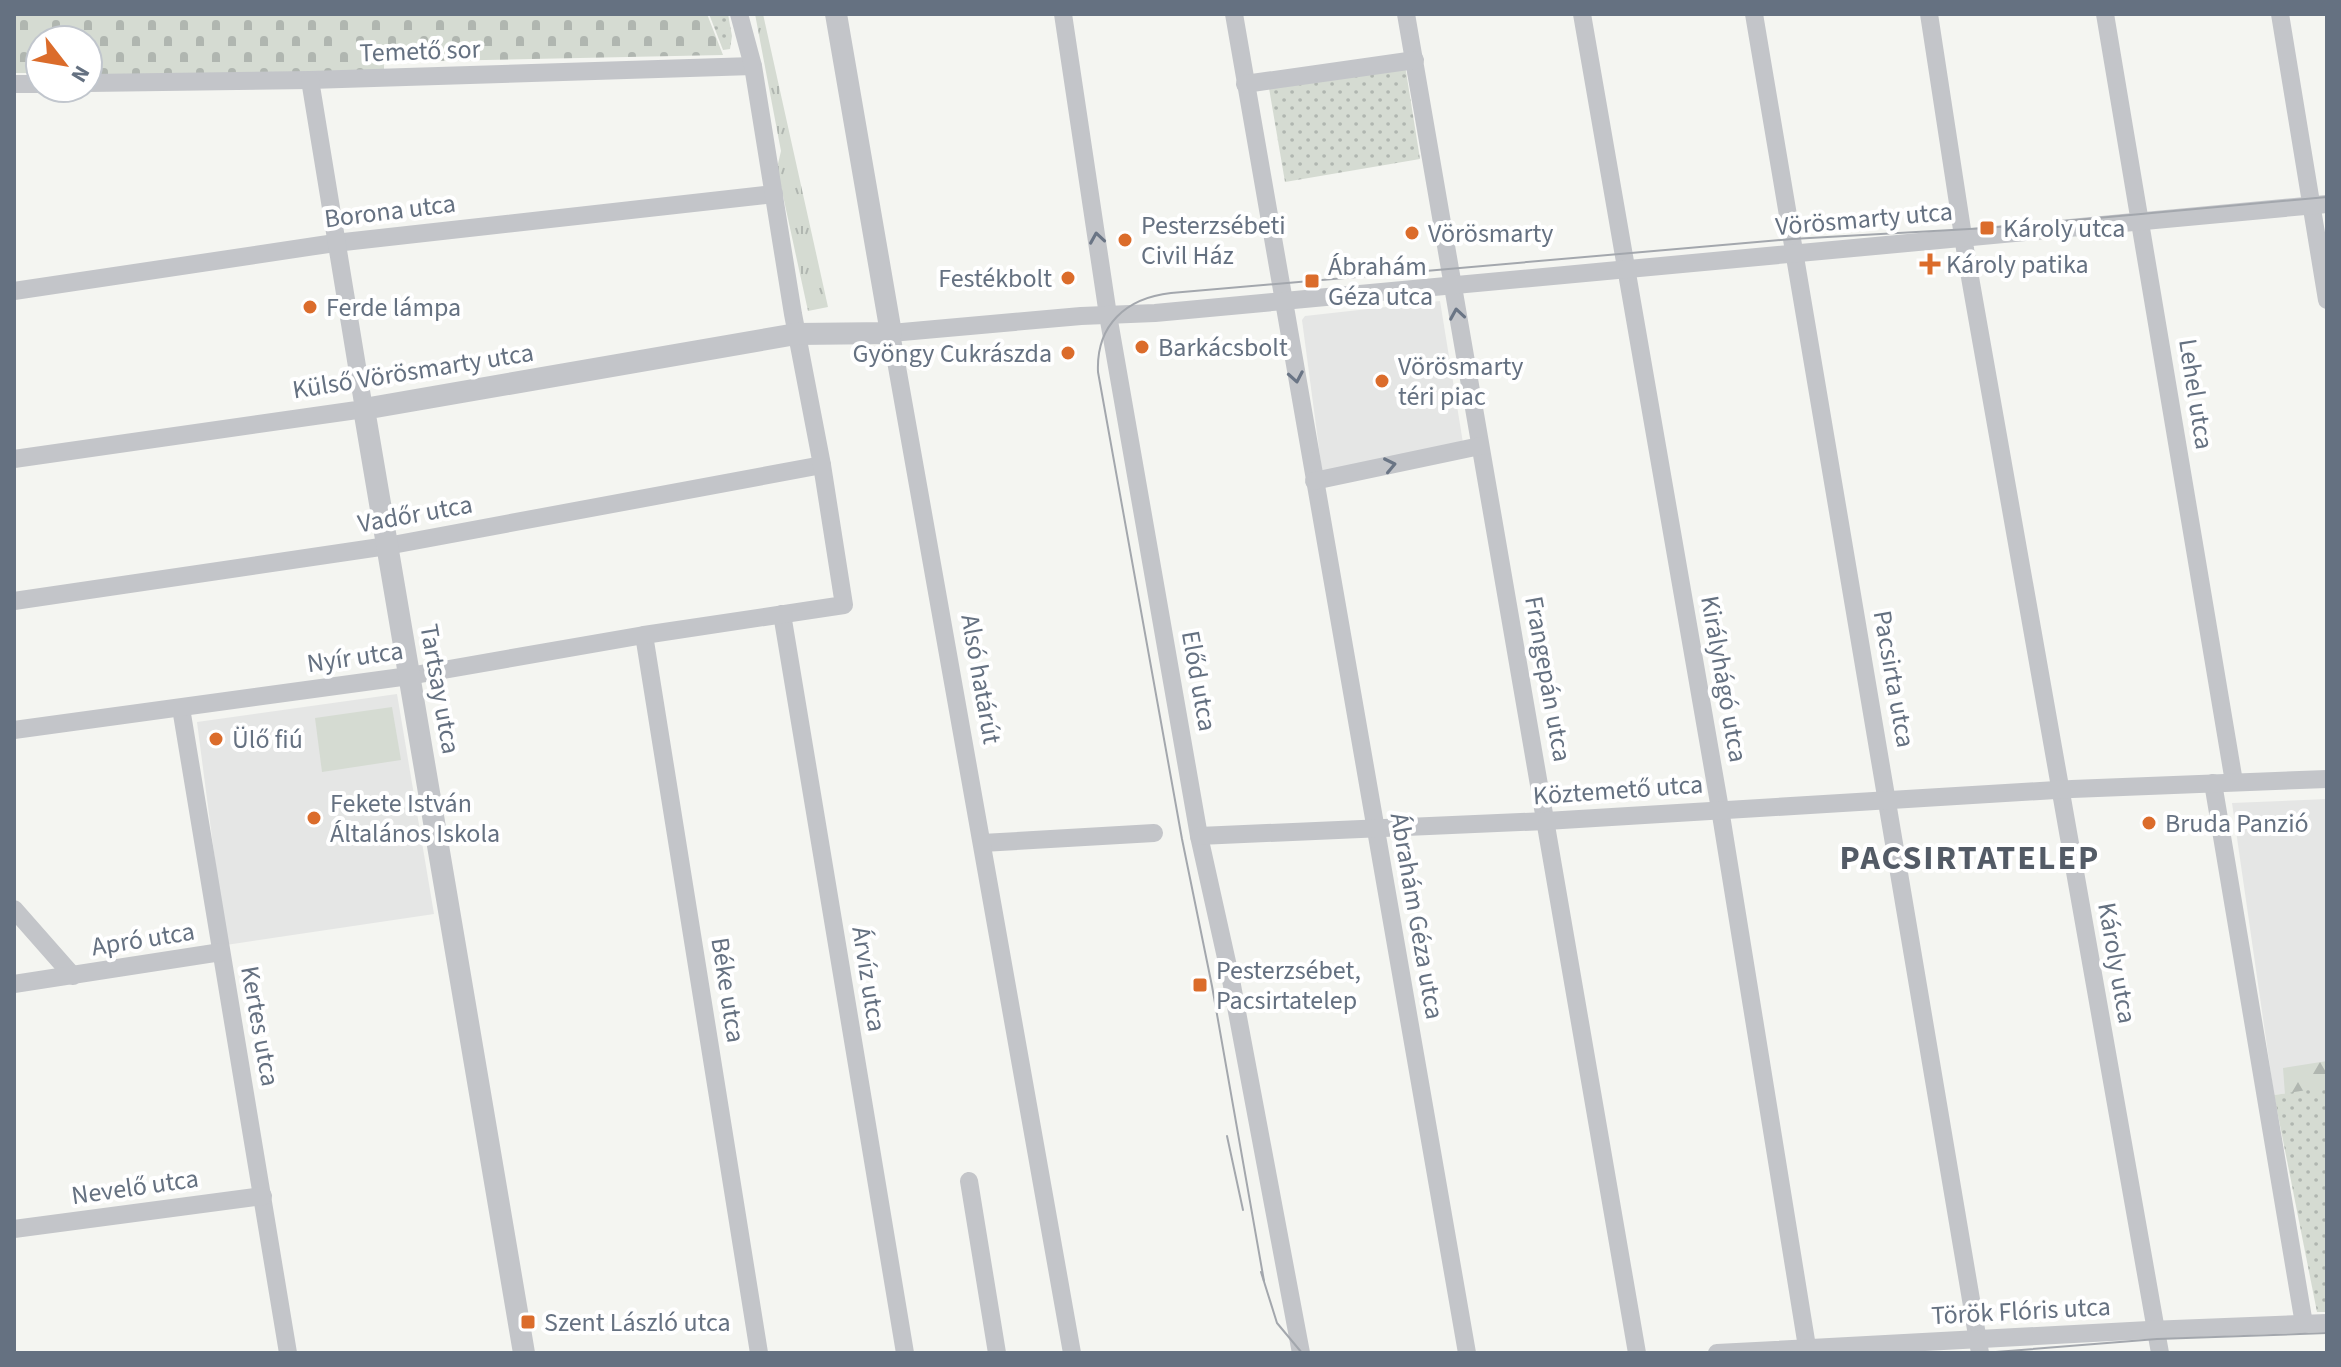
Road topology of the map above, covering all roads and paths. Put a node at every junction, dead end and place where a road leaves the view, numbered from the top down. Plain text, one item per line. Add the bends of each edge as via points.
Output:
1 (739, 14) edge
2 (836, 14) edge
3 (1063, 14) edge
4 (1234, 14) edge
5 (1406, 14) edge
6 (1582, 14) edge
7 (1754, 14) edge
8 (1929, 14) edge
9 (2105, 14) edge
10 (2280, 14) edge
11 (1415, 60) junction
12 (753, 66) junction
13 (310, 80) junction
14 (104, 83) edge
15 (1245, 84) junction
16 (774, 194) junction
17 (2319, 204) edge
18 (2142, 221) junction
19 (1964, 238) junction
20 (335, 243) junction
21 (1794, 252) junction
22 (1628, 269) junction
23 (1453, 285) junction
24 (14, 291) edge
25 (1283, 300) junction
26 (2327, 300) edge
27 (1108, 315) junction
28 (891, 333) junction
29 (796, 334) junction
30 (364, 409) junction
31 (1480, 446) junction
32 (14, 459) edge
33 (822, 465) junction
34 (1314, 481) junction
35 (387, 546) junction
36 (14, 601) edge
37 (782, 614) junction
38 (644, 635) junction
39 (409, 676) junction
40 (181, 708) junction
41 (14, 730) edge
42 (2327, 779) edge
43 (2234, 782) junction
44 (2213, 783) junction
45 (2060, 790) junction
46 (1888, 801) junction
47 (1720, 809) junction
48 (1546, 821) junction
49 (1375, 828) junction
50 (1154, 833) dead end
51 (1199, 836) junction
52 (982, 843) junction
53 (14, 909) edge
54 (221, 952) junction
55 (73, 976) junction
56 (14, 984) edge
57 (969, 1181) dead end
58 (263, 1196) junction
59 (14, 1229) edge
60 (2327, 1323) edge
61 (2304, 1324) junction
62 (2156, 1330) junction
63 (1979, 1347) edge
64 (1808, 1351) edge
65 (288, 1353) edge
66 (524, 1353) edge
67 (759, 1353) edge
68 (905, 1353) edge
69 (997, 1353) edge
70 (1072, 1353) edge
71 (1301, 1353) edge
72 (1467, 1353) edge
73 (1637, 1353) edge
74 (1717, 1353) edge
75 (2160, 1353) edge

1 - 12 street
2 - 28 street, Alsó határút
27 -> 3 street, Előd utca
4 - 15 street, Ábrahám Géza utca
5 - 11 street, Frangepán utca
6 - 22 street, Királyhágó utca
7 - 21 street, Pacsirta utca
8 - 19 street, Károly utca
9 - 18 street, Lehel utca
10 - 17 street
11 - 15 street
11 - 23 street, Frangepán utca
12 - 13 street, Temető sor
12 - 16 street
13 - 14 street, Temető sor
13 - 20 street, Tartsay utca
15 - 25 street, Ábrahám Géza utca
16 - 20 street, Borona utca
16 - 29 street
17 - 18 street, Vörösmarty utca
17 - 26 street
18 - 19 street, Vörösmarty utca
18 - 43 street, Lehel utca
19 - 21 street, Vörösmarty utca
19 - 45 street, Károly utca
20 - 24 street, Borona utca
20 - 30 street, Tartsay utca
21 - 22 street, Vörösmarty utca
21 - 46 street, Pacsirta utca
22 - 23 street, Vörösmarty utca
22 - 47 street, Királyhágó utca
23 - 25 street, Vörösmarty utca
31 -> 23 street, Frangepán utca
25 - 27 street
25 -> 34 street, Ábrahám Géza utca
27 - 28 street
27 - 51 street, Előd utca
28 - 29 street, Külső Vörösmarty utca
28 - 52 street, Alsó határút
29 - 30 street, Külső Vörösmarty utca
29 - 33 street
30 - 32 street, Külső Vörösmarty utca
30 - 35 street, Tartsay utca
34 -> 31 street
31 - 48 street, Frangepán utca
33 - 35 street, Vadőr utca
33 - 37 street, Nyír utca via 844,605
34 - 49 street, Ábrahám Géza utca
35 - 36 street, Vadőr utca
35 - 39 street, Tartsay utca
37 - 38 street, Nyír utca
37 - 68 street, Árvíz utca
38 - 39 street, Nyír utca
38 - 67 street, Béke utca
39 - 40 street, Nyír utca
39 - 66 street, Tartsay utca
40 - 41 street, Nyír utca
40 - 54 street, Kertes utca
42 - 43 street, Köztemető utca
43 - 44 street, Köztemető utca
44 - 45 street, Köztemető utca
44 - 61 street
45 - 46 street, Köztemető utca
45 - 62 street, Károly utca
46 - 47 street, Köztemető utca
46 - 63 street, Pacsirta utca
47 - 48 street, Köztemető utca
47 - 64 street, Királyhágó utca
48 - 49 street, Köztemető utca
48 - 73 street, Frangepán utca
49 - 51 street, Köztemető utca
49 - 72 street, Ábrahám Géza utca
50 - 52 street
51 - 71 street, Előd utca
52 - 70 street, Alsó határút
53 - 55 street, Apró utca
54 - 55 street, Apró utca
54 - 58 street, Kertes utca
55 - 56 street, Apró utca
57 - 69 street
58 - 59 street, Nevelő utca
58 - 65 street, Kertes utca
60 - 61 street, Török Flóris utca
61 - 62 street, Török Flóris utca
62 - 63 street, Török Flóris utca
62 - 75 street, Károly utca
63 - 64 street, Török Flóris utca
64 - 74 street, Török Flóris utca

